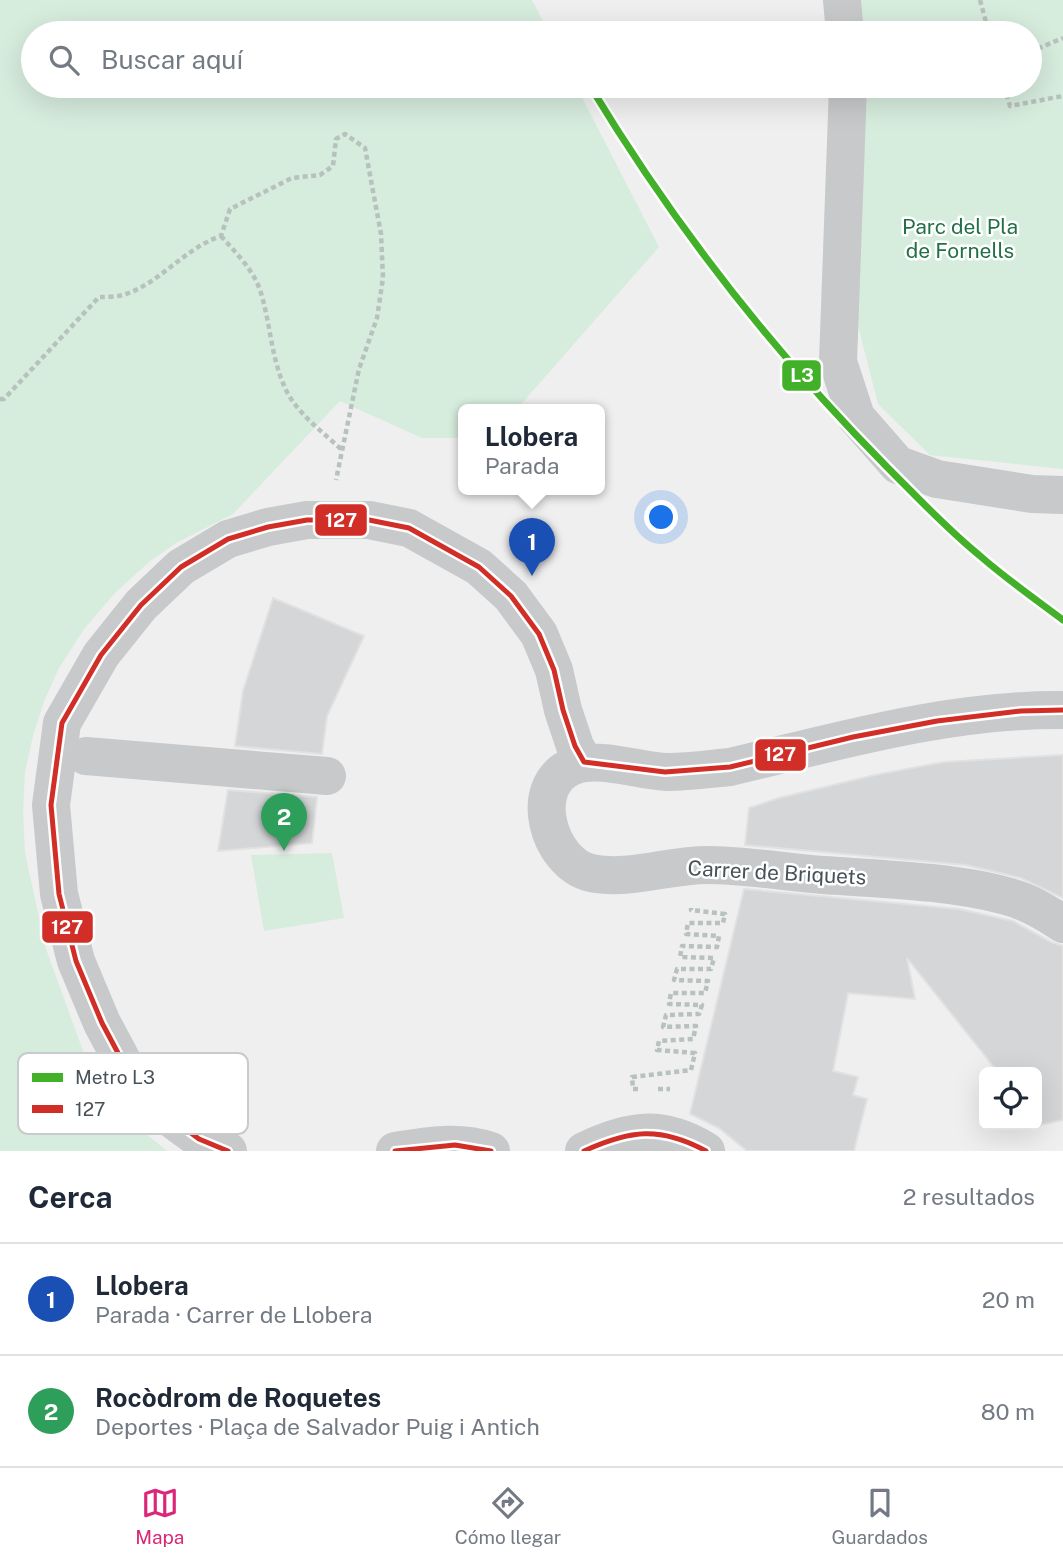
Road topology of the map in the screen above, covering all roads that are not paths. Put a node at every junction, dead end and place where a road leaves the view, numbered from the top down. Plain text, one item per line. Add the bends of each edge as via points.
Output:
1 (842, 0) edge
2 (844, 21) edge
3 (848, 98) edge
4 (1063, 495) edge
5 (1063, 710) edge
6 (86, 756) dead end
7 (584, 762) junction
8 (327, 776) dead end
9 (1063, 923) edge
10 (118, 1053) edge
11 (192, 1134) edge
12 (480, 1149) edge
13 (228, 1151) edge
14 (395, 1151) edge
15 (584, 1151) edge
16 (706, 1151) edge

1 - 2 street
3 - 4 street via 838,362 856,417 898,465 937,480
5 - 7 street via 1020,709 942,719 730,767 665,772
6 - 8 street
7 - 9 street, Carrer de Briquets via 557,776 546,812 555,841 577,868 609,875 707,865 910,882 1008,896
7 - 10 street via 539,634 511,596 479,567 409,528 369,520 307,520 228,539 181,567 141,605 101,655 62,723 51,805 59,894 76,961
11 - 13 street
12 - 14 street via 449,1143
15 - 16 street via 622,1136 654,1131 682,1138

